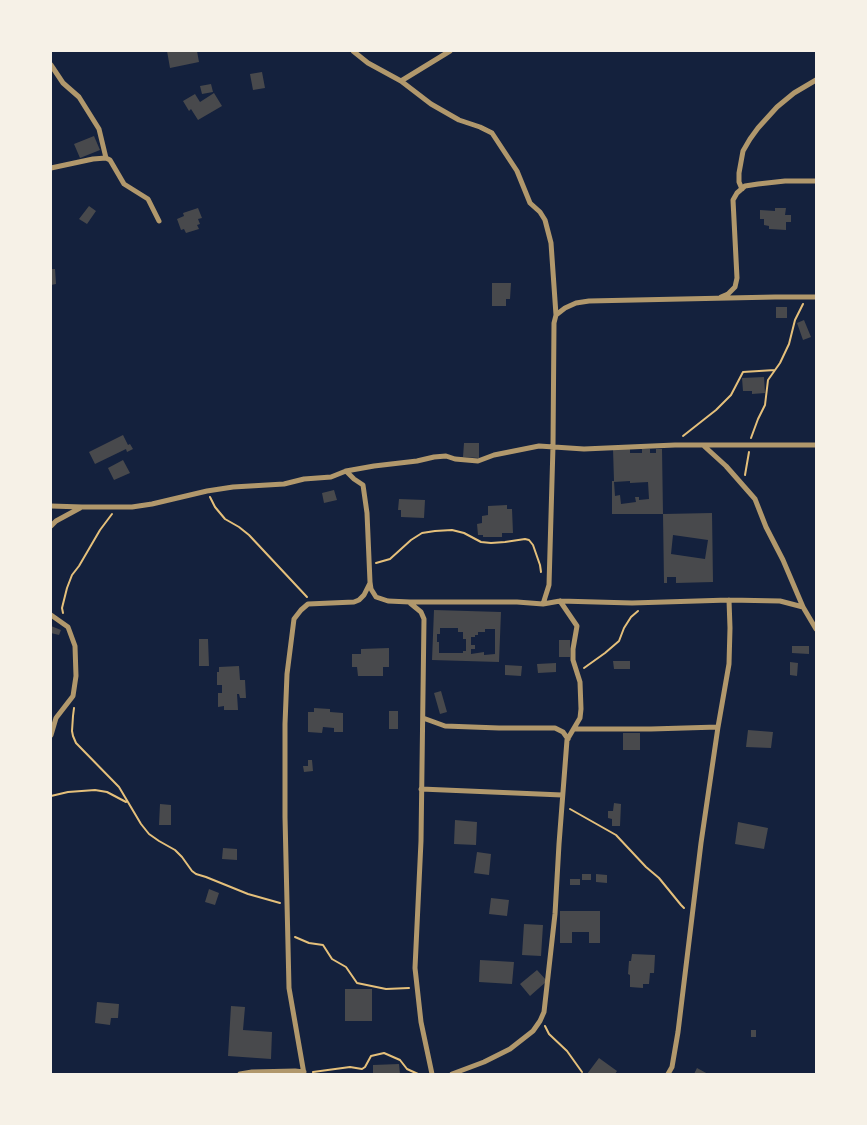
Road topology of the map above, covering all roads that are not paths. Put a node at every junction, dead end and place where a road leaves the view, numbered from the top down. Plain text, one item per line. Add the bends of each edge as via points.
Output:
1 (353, 51) edge
2 (450, 51) edge
3 (51, 65) edge
4 (816, 80) edge
5 (401, 81) junction
6 (106, 158) junction
7 (51, 168) edge
8 (816, 181) edge
9 (742, 189) junction
10 (159, 221) dead end
11 (816, 298) edge
12 (717, 299) junction
13 (556, 315) junction
14 (816, 445) edge
15 (553, 446) junction
16 (703, 446) junction
17 (346, 471) junction
18 (51, 506) edge
19 (82, 508) junction
20 (51, 526) edge
21 (370, 582) junction
22 (729, 600) junction
23 (560, 601) junction
24 (410, 602) junction
25 (543, 604) junction
26 (803, 607) junction
27 (51, 615) edge
28 (816, 629) edge
29 (54, 717) edge
30 (423, 718) junction
31 (718, 727) junction
32 (574, 729) junction
33 (51, 735) edge
34 (568, 739) junction
35 (422, 789) junction
36 (562, 795) junction
37 (304, 1073) edge
38 (240, 1074) edge
39 (432, 1074) edge
40 (452, 1074) edge
41 (668, 1074) edge

1 - 5 street
2 - 5 street
3 - 6 street via 62,83 89,112 99,129
4 - 9 street via 777,107 750,139 743,151 739,173
5 - 13 street via 459,120 492,132 517,172 530,203 545,220 551,243
6 - 7 street
6 - 10 street via 124,184 148,199
8 - 9 street via 784,181 744,186
9 - 12 street via 733,200 735,287
11 - 12 street
12 - 13 street via 576,303
13 - 15 street
14 - 16 street
15 - 16 street via 584,449
15 - 17 street via 522,449 478,461 446,456
15 - 25 street via 549,585
16 - 26 street via 755,499
17 - 19 street via 332,477 206,491 132,507
17 - 21 street via 363,485
18 - 19 street
19 - 20 street
21 - 24 street via 376,597
21 - 37 street via 359,600 308,604 294,619 287,674 285,817 289,988
22 - 23 street
22 - 26 street via 780,601
22 - 31 street via 729,664
23 - 25 street
23 - 32 street via 577,626 573,660 580,682 581,709
24 - 25 street
24 - 30 street via 424,619
26 - 28 street
27 - 29 street via 68,627 75,646 76,676 73,696
29 - 33 street
30 - 34 street via 445,726 555,728
30 - 35 street
31 - 32 street
31 - 41 street via 678,1032
32 - 34 street
34 - 36 street
35 - 36 street
35 - 39 street via 415,968 421,1022
36 - 40 street via 555,914 544,1012 533,1031 510,1049
37 - 38 street

